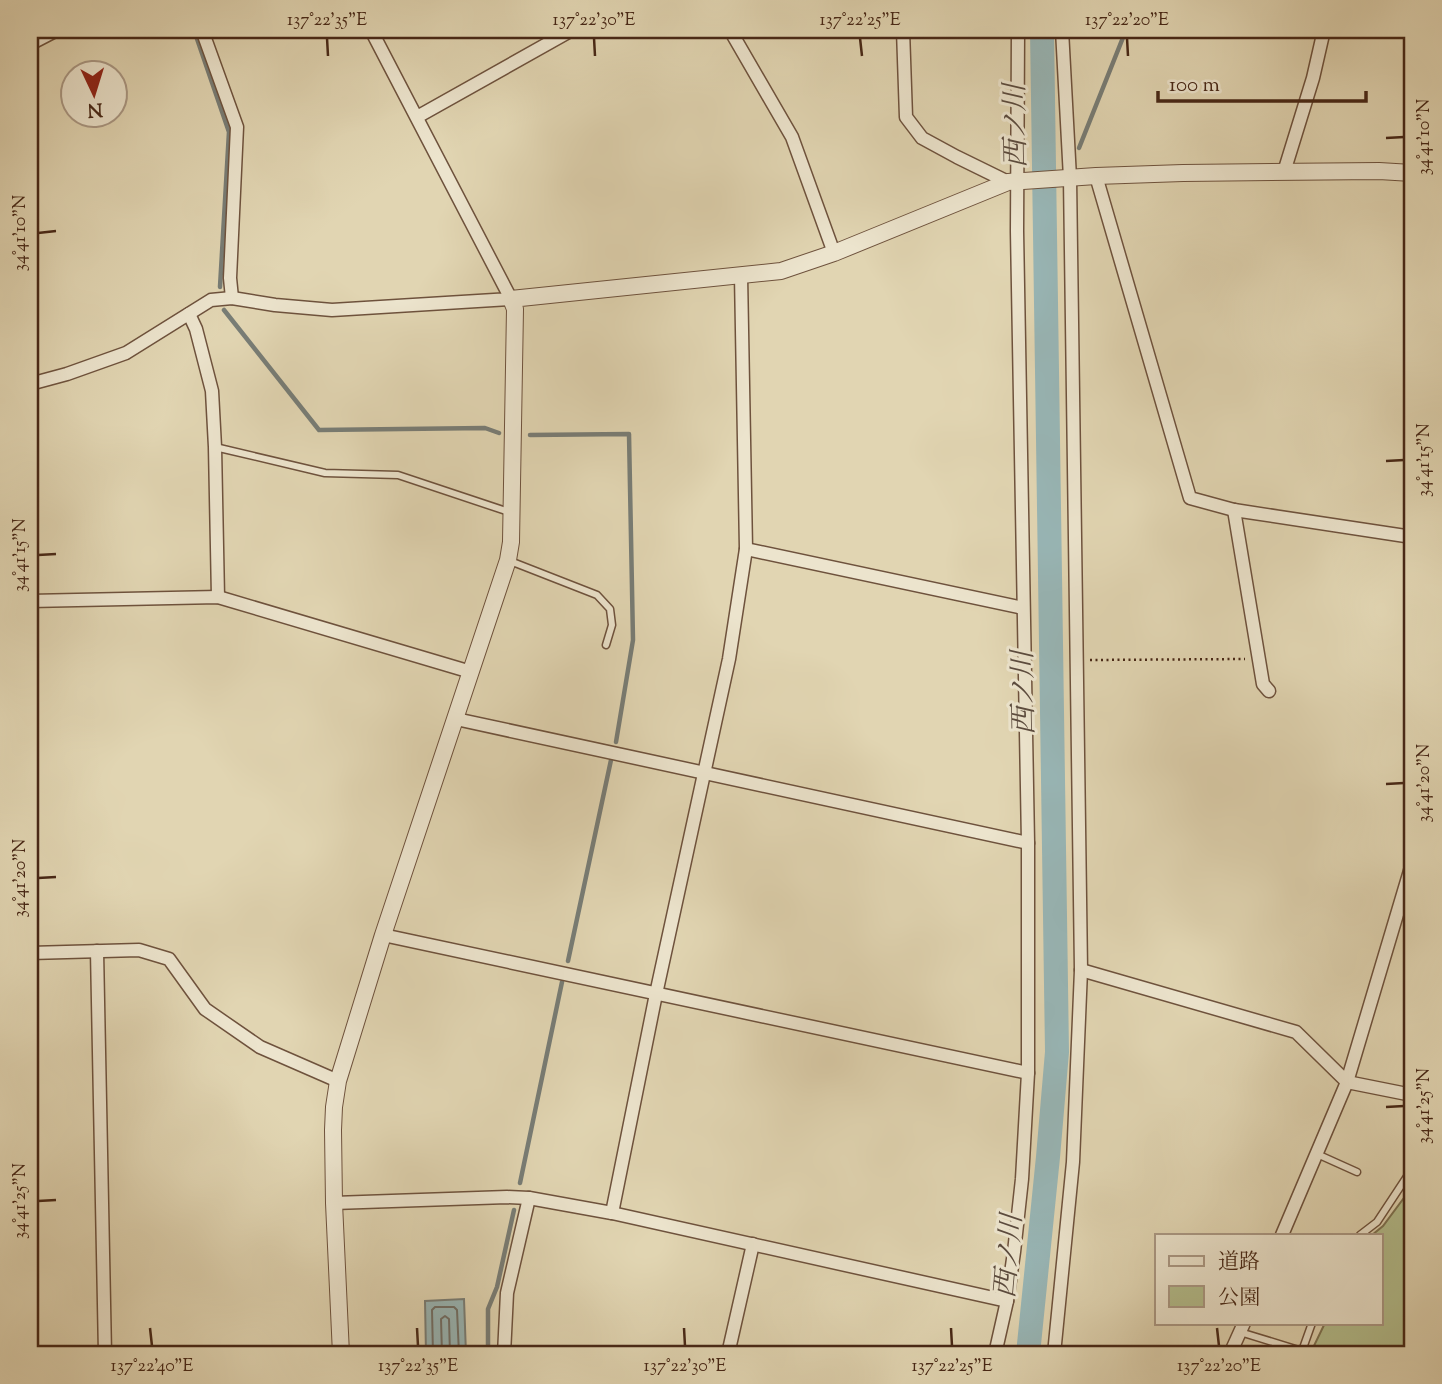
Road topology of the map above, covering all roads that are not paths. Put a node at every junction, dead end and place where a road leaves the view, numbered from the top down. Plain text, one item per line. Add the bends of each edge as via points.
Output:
1 (57, 30) edge
2 (202, 30) edge
3 (371, 30) edge
4 (572, 30) edge
5 (730, 30) edge
6 (903, 30) edge
7 (1018, 30) edge
8 (1062, 30) edge
9 (1324, 30) edge
10 (30, 44) edge
11 (417, 117) junction
12 (1284, 172) junction
13 (1412, 173) edge
14 (1096, 176) junction
15 (1064, 178) junction
16 (1018, 181) junction
17 (834, 253) junction
18 (741, 275) junction
19 (232, 298) junction
20 (511, 299) junction
21 (189, 314) junction
22 (30, 384) edge
23 (215, 447) junction
24 (1234, 510) junction
25 (511, 512) junction
26 (1412, 537) edge
27 (746, 549) junction
28 (508, 560) junction
29 (218, 597) junction
30 (30, 601) edge
31 (1023, 608) junction
32 (606, 645) dead end
33 (471, 672) junction
34 (1269, 691) dead end
35 (456, 719) junction
36 (704, 773) junction
37 (1028, 843) junction
38 (1412, 864) edge
39 (383, 935) junction
40 (97, 951) junction
41 (30, 953) edge
42 (1081, 970) junction
43 (656, 994) junction
44 (1028, 1073) junction
45 (338, 1081) junction
46 (1347, 1082) junction
47 (1412, 1095) edge
48 (1412, 1116) edge
49 (1317, 1154) junction
50 (1357, 1172) dead end
51 (529, 1198) junction
52 (334, 1203) junction
53 (612, 1213) junction
54 (1282, 1234) edge
55 (1361, 1234) edge
56 (753, 1244) junction
57 (1007, 1301) junction
58 (1312, 1324) edge
59 (1242, 1327) edge
60 (105, 1354) edge
61 (341, 1354) edge
62 (505, 1354) edge
63 (728, 1354) edge
64 (995, 1354) edge
65 (1054, 1354) edge
66 (1230, 1354) edge

1 - 10 street
2 - 19 street via 237,127
3 - 11 street
4 - 11 street
5 - 17 street via 792,137
6 - 16 street via 906,117 922,138
7 - 16 street
8 - 15 street
9 - 12 street
11 - 20 street
12 - 13 street
12 - 14 street
14 - 15 street
14 - 24 street via 1190,498
15 - 16 street
15 - 42 street
16 - 17 street
16 - 31 street
17 - 18 street via 781,271
18 - 20 street
18 - 27 street
19 - 20 street via 332,310
19 - 21 street via 211,300
20 - 25 street via 515,309
21 - 22 street via 126,353
21 - 23 street via 212,391
23 - 25 lane via 326,473 398,475
23 - 29 street
24 - 26 street
24 - 34 street via 1263,684
25 - 28 street
27 - 31 street
27 - 36 street via 729,659
28 - 32 lane via 597,594 610,609 612,625
28 - 33 street
29 - 30 street
29 - 33 street
31 - 37 street
33 - 35 street
35 - 36 street
35 - 39 street
36 - 37 street
36 - 43 street
37 - 44 street
38 - 46 street
39 - 43 street
39 - 45 street
40 - 41 street
40 - 45 street via 139,950 169,958 205,1009 260,1047
40 - 60 street
42 - 46 street via 1296,1032
42 - 65 street via 1073,1162
43 - 44 street
43 - 53 street
44 - 57 street via 1022,1179
45 - 52 street via 333,1119
46 - 47 street
46 - 49 street
48 - 55 lane via 1408,1175 1377,1222
49 - 50 lane
49 - 54 street
51 - 52 street
51 - 53 street
51 - 62 street via 507,1293
52 - 61 street
53 - 56 street
56 - 57 street
56 - 63 street
57 - 64 street
58 - 59 lane via 1302,1351
59 - 66 street

